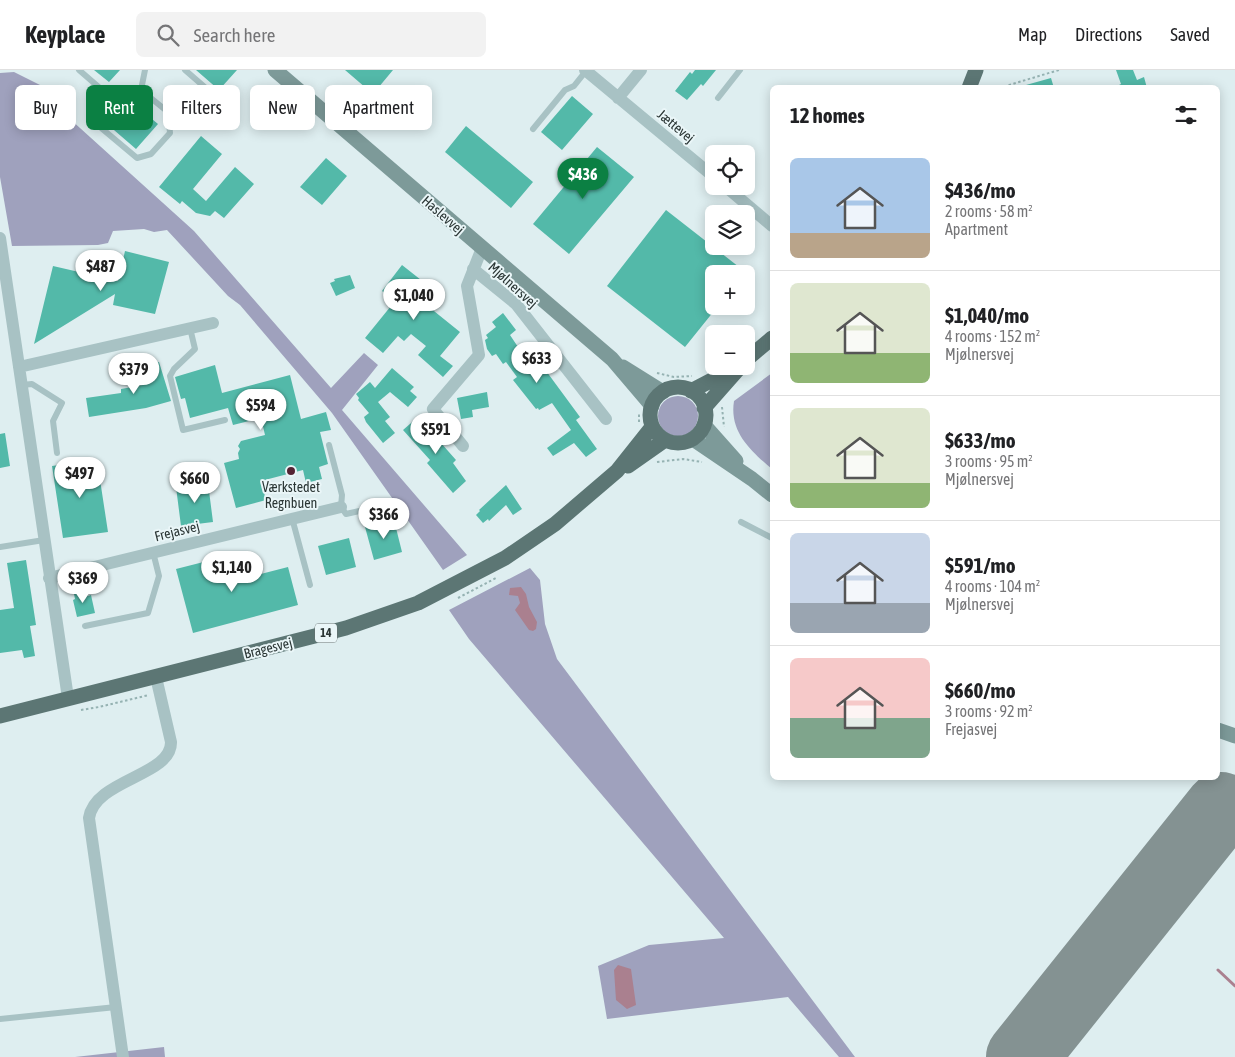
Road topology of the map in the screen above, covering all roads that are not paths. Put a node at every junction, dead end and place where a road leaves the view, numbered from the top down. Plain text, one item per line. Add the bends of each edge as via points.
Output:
1 (79, 70) edge
2 (145, 70) edge
3 (185, 70) edge
4 (275, 70) edge
5 (641, 70) edge
6 (740, 70) edge
7 (976, 70) edge
8 (586, 71) edge
9 (96, 85) edge
10 (142, 85) edge
11 (202, 85) edge
12 (969, 85) edge
13 (141, 90) joint
14 (618, 98) junction
15 (718, 98) dead end
16 (533, 129) dead end
17 (705, 170) edge
18 (736, 195) edge
19 (770, 224) edge
20 (0, 238) edge
21 (482, 248) junction
22 (473, 269) junction
23 (212, 323) dead end
24 (190, 328) junction
25 (770, 340) edge
26 (755, 352) edge
27 (612, 360) junction
28 (19, 367) junction
29 (718, 375) edge
30 (733, 375) edge
31 (22, 385) junction
32 (690, 391) junction
33 (663, 392) junction
34 (645, 407) junction
35 (704, 408) junction
36 (606, 419) dead end
37 (224, 420) dead end
38 (704, 425) junction
39 (645, 426) junction
40 (693, 439) junction
41 (665, 440) junction
42 (329, 445) dead end
43 (463, 446) dead end
44 (57, 453) dead end
45 (617, 471) junction
46 (752, 479) junction
47 (770, 493) edge
48 (381, 506) dead end
49 (341, 507) junction
50 (292, 518) junction
51 (741, 522) dead end
52 (770, 537) edge
53 (44, 540) junction
54 (0, 547) edge
55 (153, 552) junction
56 (49, 578) junction
57 (310, 584) dead end
58 (85, 626) dead end
59 (156, 677) junction
60 (68, 698) junction
61 (0, 716) edge
62 (1220, 731) edge
63 (1235, 736) edge
64 (116, 1007) junction
65 (0, 1020) edge
66 (123, 1057) edge

1 - 9 lane
2 - 10 lane
3 - 11 lane
4 - 21 street, Haslevvej
5 - 14 street
6 - 15 lane
7 - 12 main road
8 - 14 street, Jættevej
8 - 16 lane, Jættevej via 574,86 565,90
13 - 13 lane via 168,112 170,133 151,154 137,158 100,127 102,114 116,99
14 - 17 street, Jættevej
18 - 19 street
20 - 28 street
21 - 22 street, Mjølnersvej
21 - 27 street, Haslevvej
22 - 36 street, Mjølnersvej via 516,304
22 - 43 street, Mjølnersvej via 467,286 479,355 433,409
23 - 24 street
24 - 28 street
24 - 37 lane via 195,349 170,376 183,430
25 - 26 main road
27 - 33 street, Haslevvej
27 - 34 street, Haslevvej
28 - 31 street
29 - 32 main road
30 - 35 main road
31 - 44 lane via 32,384 62,403 53,421
31 - 53 street
32 - 33 main road via 678,388
32 - 35 main road via 697,395
33 - 34 main road
34 - 39 main road via 650,416
35 - 38 main road
38 - 40 main road
38 - 46 street
39 - 41 main road
39 - 45 main road, Bragesvej
40 - 41 main road via 674,443
40 - 46 street
41 - 45 main road, Bragesvej / 14
42 - 49 lane via 342,495
45 - 59 main road, Bragesvej / 14 via 555,524 505,558 418,603 346,628
46 - 47 street
48 - 49 lane via 346,514
49 - 50 street, Frejasvej
50 - 55 street, Frejasvej
50 - 57 lane
51 - 52 lane
53 - 54 lane
53 - 56 street
55 - 56 street, Frejasvej
55 - 58 lane via 159,576 148,612
56 - 60 street
59 - 60 main road, Bragesvej / 14
59 - 64 street via 171,742 170,752 160,762 102,796 92,807 89,818
60 - 61 main road, Bragesvej / 14
62 - 63 street
64 - 65 lane
64 - 66 street

